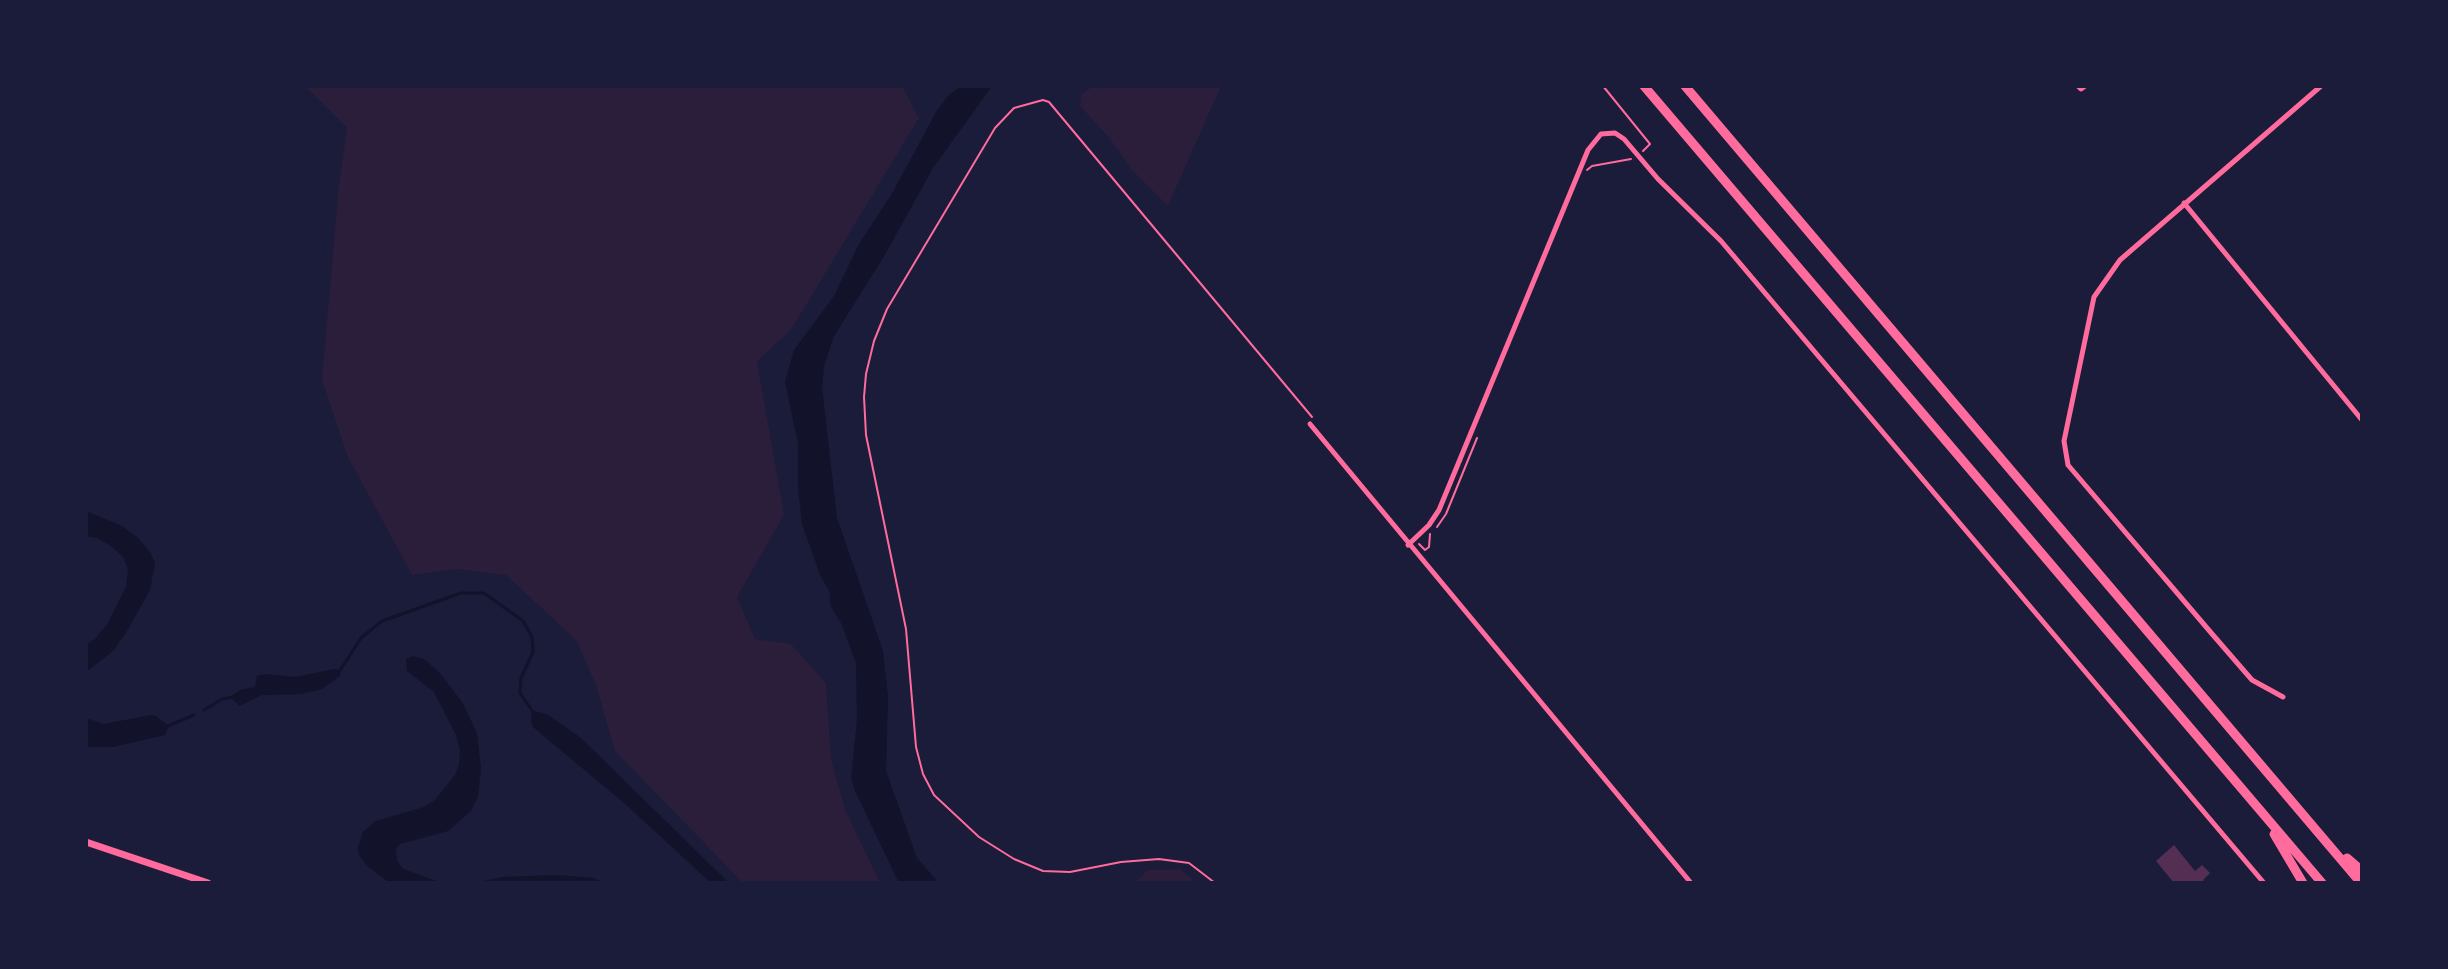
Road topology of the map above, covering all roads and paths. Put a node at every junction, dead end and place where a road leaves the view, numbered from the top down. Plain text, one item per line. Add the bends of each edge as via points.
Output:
1 (1603, 86) edge
2 (1644, 86) edge
3 (1685, 86) edge
4 (2321, 86) edge
5 (1642, 151) dead end
6 (1629, 160) dead end
7 (1585, 172) dead end
8 (2184, 203) junction
9 (2362, 420) edge
10 (1313, 423) joint
11 (1480, 430) dead end
12 (1408, 545) junction
13 (1425, 550) dead end
14 (2283, 697) dead end
15 (2260, 810) junction
16 (2326, 841) junction
17 (86, 842) edge
18 (2362, 871) edge
19 (208, 883) edge
20 (1215, 883) edge
21 (1691, 883) edge
22 (2264, 883) edge
23 (2303, 883) edge
24 (2322, 883) edge
25 (2361, 883) edge

1 - 5 path via 1650,144
2 - 15 highway
3 - 16 highway
4 - 8 street
6 - 7 path
8 - 9 street
8 - 14 street via 2120,260 2094,297 2064,441 2068,465 2252,680
10 - 12 street
10 - 20 path via 1043,100 1014,108 1001,119 887,309 869,360 864,397 869,456 906,629 917,755 934,795 979,837 1043,871 1159,859 1189,863
11 - 13 path via 1446,514
12 - 21 street
12 - 22 street via 1442,503 1588,150 1601,134 1615,133 1721,241
15 - 23 highway
15 - 24 highway
16 - 18 highway
16 - 25 highway
17 - 19 main road

